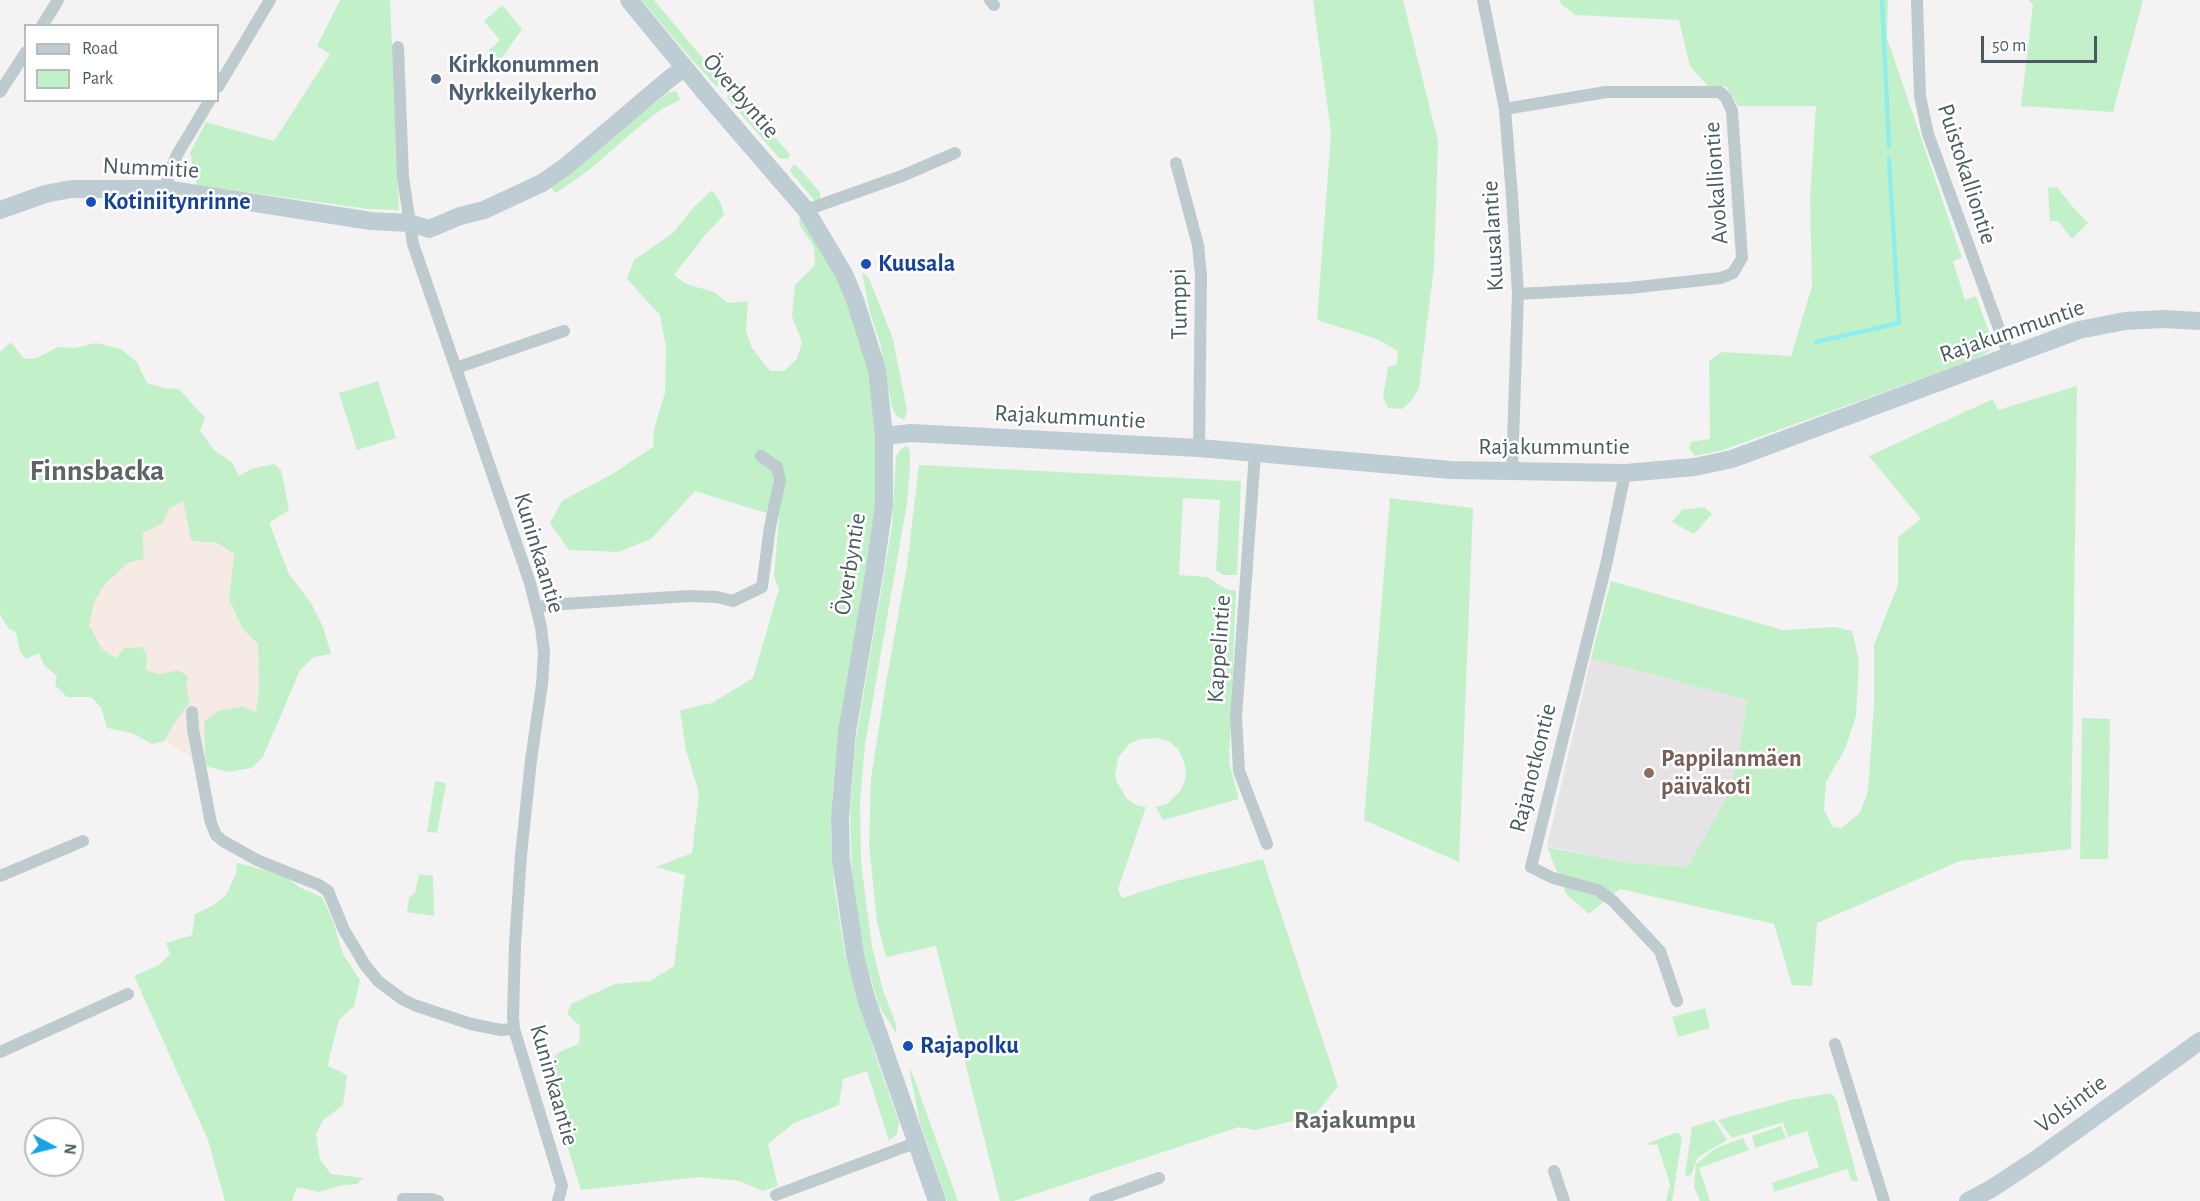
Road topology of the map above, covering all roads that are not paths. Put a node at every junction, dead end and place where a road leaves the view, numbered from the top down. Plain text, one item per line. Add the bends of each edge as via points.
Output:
1 (58, 0) edge
2 (270, 0) edge
3 (629, 0) edge
4 (1483, 0) edge
5 (1917, 0) edge
6 (43, 24) edge
7 (398, 47) dead end
8 (24, 55) edge
9 (684, 68) junction
10 (219, 85) edge
11 (0, 92) edge
12 (209, 102) edge
13 (1505, 109) junction
14 (955, 153) dead end
15 (1176, 163) dead end
16 (165, 189) junction
17 (0, 210) edge
18 (806, 210) junction
19 (409, 223) junction
20 (1518, 294) junction
21 (2200, 321) edge
22 (564, 331) dead end
23 (2009, 356) junction
24 (456, 368) junction
25 (884, 436) junction
26 (1199, 448) junction
27 (1255, 453) junction
28 (761, 456) dead end
29 (1512, 472) junction
30 (1625, 473) junction
31 (537, 608) junction
32 (192, 712) dead end
33 (83, 841) dead end
34 (1267, 844) dead end
35 (0, 876) edge
36 (128, 994) dead end
37 (1677, 1001) dead end
38 (514, 1029) junction
39 (2200, 1041) edge
40 (1834, 1044) dead end
41 (0, 1052) edge
42 (915, 1143) junction
43 (1554, 1171) dead end
44 (1159, 1178) dead end
45 (776, 1195) dead end
46 (403, 1199) dead end
47 (438, 1201) edge
48 (558, 1201) edge
49 (937, 1201) edge
50 (1095, 1201) edge
51 (1564, 1201) edge
52 (1884, 1201) edge
53 (1968, 1201) edge

1 - 6 street
2 - 10 street
3 - 9 street, Överbyntie
4 - 13 street, Kuusalantie
5 - 23 street, Puistokalliontie via 1920,96 1928,135
7 - 19 street, Kuninkaantie via 403,177
8 - 11 street
9 - 18 street, Överbyntie
9 - 19 street, Nummitie via 542,183 484,210 460,216 427,216
12 - 16 street via 178,153
13 - 20 street, Kuusalantie
13 - 20 street, Avokalliontie via 1606,92 1707,92 1720,93 1732,111 1742,258 1733,273 1721,278 1629,288
14 - 18 street
15 - 26 street, Tumppi via 1198,245 1201,276
16 - 17 street, Nummitie via 70,189
16 - 19 street, Nummitie via 371,221
18 - 25 street, Överbyntie via 840,265 855,300 876,370
19 - 24 street, Kuninkaantie via 416,255
20 - 29 street, Kuusalantie
21 - 23 street, Rajakummuntie via 2125,321 2079,330
22 - 24 street
23 - 30 street, Rajakummuntie via 1732,459 1695,467
24 - 31 street, Kuninkaantie
25 - 26 street, Rajakummuntie via 911,433
25 - 42 street, Överbyntie via 884,505 842,773 841,860 855,956
26 - 27 street, Rajakummuntie
27 - 29 street, Rajakummuntie
27 - 34 street, Kappelintie via 1236,717 1239,771
28 - 31 street via 777,467 780,480 762,586 733,601 688,596
29 - 30 street, Rajakummuntie
30 - 37 street, Rajanotkontie via 1531,867 1553,878 1598,890 1613,901 1660,951
31 - 38 street, Kuninkaantie via 544,653 521,855
32 - 38 street via 216,835 257,860 328,891 344,930 365,965 402,999 471,1024
33 - 35 street
36 - 41 street
38 - 48 street, Kuninkaantie via 562,1186
39 - 53 street, Volsintie via 2038,1158
40 - 52 street
42 - 45 street
42 - 49 street, Överbyntie
43 - 51 street
44 - 50 street
46 - 47 street

